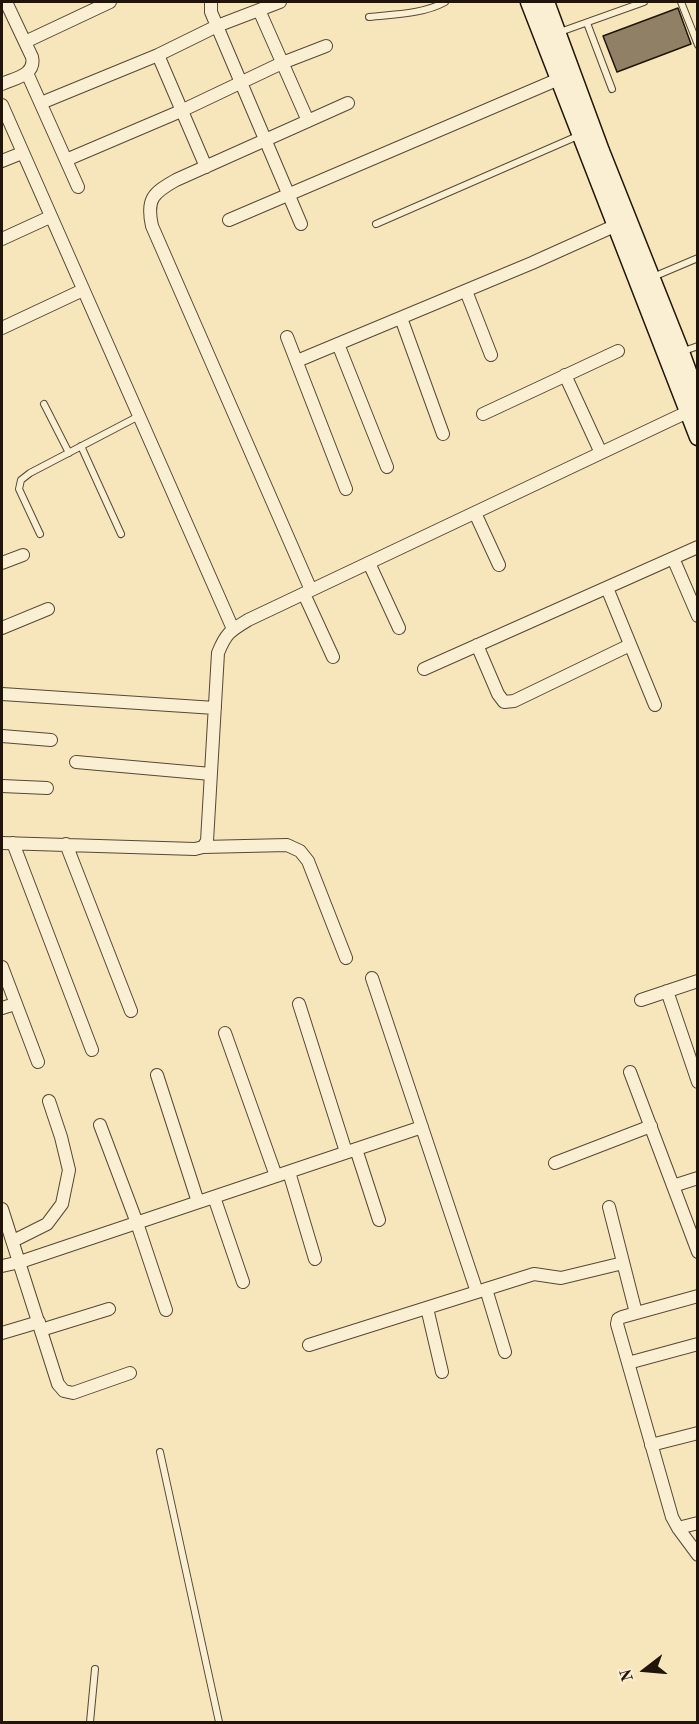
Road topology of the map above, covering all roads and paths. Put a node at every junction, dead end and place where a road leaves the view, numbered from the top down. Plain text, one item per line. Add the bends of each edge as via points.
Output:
1 (6, 2) edge
2 (110, 2) edge
3 (211, 2) edge
4 (280, 2) edge
5 (446, 2) edge
6 (529, 2) edge
7 (546, 2) edge
8 (644, 2) edge
9 (681, 2) edge
10 (259, 10) junction
11 (369, 17) dead end
12 (587, 22) junction
13 (217, 26) junction
14 (557, 34) junction
15 (25, 42) junction
16 (698, 45) edge
17 (326, 46) dead end
18 (158, 55) junction
19 (282, 63) junction
20 (27, 74) junction
21 (559, 79) junction
22 (2, 84) edge
23 (242, 84) junction
24 (612, 89) dead end
25 (348, 103) dead end
26 (40, 104) junction
27 (2, 105) edge
28 (181, 111) junction
29 (308, 121) junction
30 (580, 134) junction
31 (265, 140) junction
32 (595, 152) junction
33 (22, 153) junction
34 (66, 160) junction
35 (2, 162) edge
36 (206, 167) junction
37 (78, 187) dead end
38 (288, 194) junction
39 (51, 217) junction
40 (229, 220) dead end
41 (622, 222) junction
42 (301, 224) dead end
43 (376, 224) dead end
44 (2, 239) edge
45 (698, 258) edge
46 (650, 278) junction
47 (83, 290) junction
48 (466, 291) junction
49 (401, 318) junction
50 (2, 328) edge
51 (288, 337) dead end
52 (338, 344) junction
53 (698, 346) edge
54 (618, 351) dead end
55 (681, 352) junction
56 (491, 355) dead end
57 (297, 361) junction
58 (566, 375) junction
59 (44, 404) dead end
60 (695, 406) edge
61 (483, 414) dead end
62 (138, 416) junction
63 (443, 434) dead end
64 (698, 438) edge
65 (81, 446) junction
66 (69, 453) junction
67 (601, 453) junction
68 (387, 467) dead end
69 (346, 489) dead end
70 (475, 513) junction
71 (40, 534) dead end
72 (121, 534) dead end
73 (698, 547) edge
74 (23, 555) dead end
75 (673, 558) junction
76 (2, 563) edge
77 (369, 563) junction
78 (499, 565) dead end
79 (606, 588) junction
80 (308, 592) junction
81 (48, 609) dead end
82 (698, 616) edge
83 (2, 628) edge
84 (399, 628) dead end
85 (233, 629) junction
86 (477, 645) junction
87 (630, 645) junction
88 (333, 657) dead end
89 (424, 669) dead end
90 (2, 694) edge
91 (655, 705) dead end
92 (214, 708) junction
93 (2, 736) edge
94 (51, 740) dead end
95 (76, 762) dead end
96 (210, 774) junction
97 (2, 786) edge
98 (47, 788) dead end
99 (7, 843) edge
100 (66, 844) junction
101 (202, 847) junction
102 (346, 958) dead end
103 (2, 967) edge
104 (372, 978) dead end
105 (698, 981) edge
106 (667, 991) junction
107 (641, 1000) dead end
108 (15, 1004) junction
109 (299, 1004) dead end
110 (2, 1008) edge
111 (131, 1011) dead end
112 (225, 1033) dead end
113 (92, 1050) dead end
114 (694, 1059) edge
115 (38, 1062) dead end
116 (630, 1072) dead end
117 (158, 1075) dead end
118 (698, 1082) edge
119 (49, 1101) dead end
120 (100, 1125) dead end
121 (651, 1126) junction
122 (422, 1127) junction
123 (351, 1151) junction
124 (555, 1163) dead end
125 (289, 1172) junction
126 (276, 1176) junction
127 (698, 1178) edge
128 (673, 1186) junction
129 (214, 1197) junction
130 (198, 1202) junction
131 (609, 1207) dead end
132 (2, 1209) edge
133 (379, 1220) dead end
134 (137, 1223) junction
135 (13, 1242) junction
136 (697, 1248) edge
137 (315, 1259) dead end
138 (20, 1262) junction
139 (623, 1263) junction
140 (2, 1266) edge
141 (243, 1282) dead end
142 (481, 1291) junction
143 (698, 1296) edge
144 (427, 1308) junction
145 (109, 1309) dead end
146 (166, 1310) dead end
147 (636, 1313) junction
148 (40, 1326) junction
149 (2, 1333) edge
150 (698, 1344) edge
151 (309, 1345) dead end
152 (505, 1352) dead end
153 (627, 1363) junction
154 (442, 1372) dead end
155 (130, 1373) dead end
156 (698, 1433) edge
157 (651, 1445) junction
158 (160, 1452) dead end
159 (698, 1523) edge
160 (678, 1528) junction
161 (698, 1555) edge
162 (95, 1669) dead end
163 (90, 1722) edge
164 (219, 1722) edge

1 - 15 street
2 - 15 street
3 - 13 street
4 - 10 street
5 - 11 lane via 422,11
6 - 21 main road
7 - 14 main road
8 - 12 lane
9 - 16 lane
10 - 13 street
10 - 19 street
12 - 14 lane
12 - 24 lane
13 - 18 street
13 - 23 street
14 - 32 main road
15 - 20 street via 34,64
17 - 19 street
18 - 26 street
18 - 28 street
19 - 23 street
19 - 29 street
20 - 22 street
20 - 26 street
21 - 30 main road
21 - 38 street
23 - 28 street
23 - 31 street
25 - 29 street
26 - 34 street
27 - 33 street
28 - 34 street
28 - 36 street
29 - 31 street
30 - 32 main road
30 - 43 lane
31 - 36 street
31 - 38 street
32 - 41 main road
33 - 35 street
33 - 39 street
34 - 37 street
36 - 80 street via 158,190 150,202 152,226
38 - 40 street
38 - 42 street
39 - 44 street
39 - 47 street
41 - 46 main road
41 - 48 street
41 - 60 main road
45 - 46 lane
46 - 55 main road
47 - 50 street
47 - 62 street
48 - 49 street
48 - 56 street
49 - 52 street
49 - 63 street
51 - 57 street
52 - 57 street
52 - 68 street
53 - 55 lane
54 - 58 street
55 - 60 main road
57 - 69 street
58 - 61 street
58 - 67 street
59 - 66 lane
60 - 64 main road
60 - 67 street
62 - 65 lane
62 - 85 street
65 - 66 lane
65 - 72 lane
66 - 71 lane via 21,480 19,489
67 - 70 street
70 - 77 street
70 - 78 street
73 - 75 street
74 - 76 street
75 - 79 street
75 - 82 street
77 - 80 street
77 - 84 street
79 - 86 street
79 - 87 street
80 - 85 street
80 - 88 street
81 - 83 street
85 - 92 street via 218,653
86 - 87 street via 498,694 504,702 514,702
86 - 89 street
87 - 91 street
90 - 92 street
92 - 96 street
93 - 94 street
95 - 96 street
96 - 101 street via 207,841
97 - 98 street
99 - 100 street
99 - 113 street
100 - 101 street
100 - 111 street
101 - 102 street via 287,844 300,851 308,861
103 - 108 street
104 - 122 street
105 - 106 street
106 - 107 street
106 - 114 street
108 - 110 street
108 - 115 street
109 - 123 street
112 - 126 street
114 - 118 street
116 - 121 street
117 - 130 street
119 - 135 street via 69,1170 62,1204 47,1224
120 - 134 street
121 - 124 street
121 - 128 street
122 - 123 street
122 - 142 street
123 - 125 street
123 - 133 street
125 - 126 street
125 - 137 street
126 - 129 street
127 - 128 street
128 - 136 street
129 - 130 street
129 - 141 street
130 - 134 street
131 - 139 street
132 - 135 street
134 - 138 street
134 - 146 street
135 - 138 street
138 - 140 street
138 - 148 street
139 - 142 street via 561,1278 534,1274
139 - 147 street
142 - 144 street
142 - 152 street
143 - 147 street
144 - 151 street
144 - 154 street
145 - 148 street
147 - 153 street via 618,1319 617,1324
148 - 149 street
148 - 155 street via 58,1384 64,1391 72,1393
150 - 153 street
153 - 157 street
156 - 157 street
157 - 160 street
158 - 164 lane
159 - 160 street
160 - 161 street
162 - 163 lane

